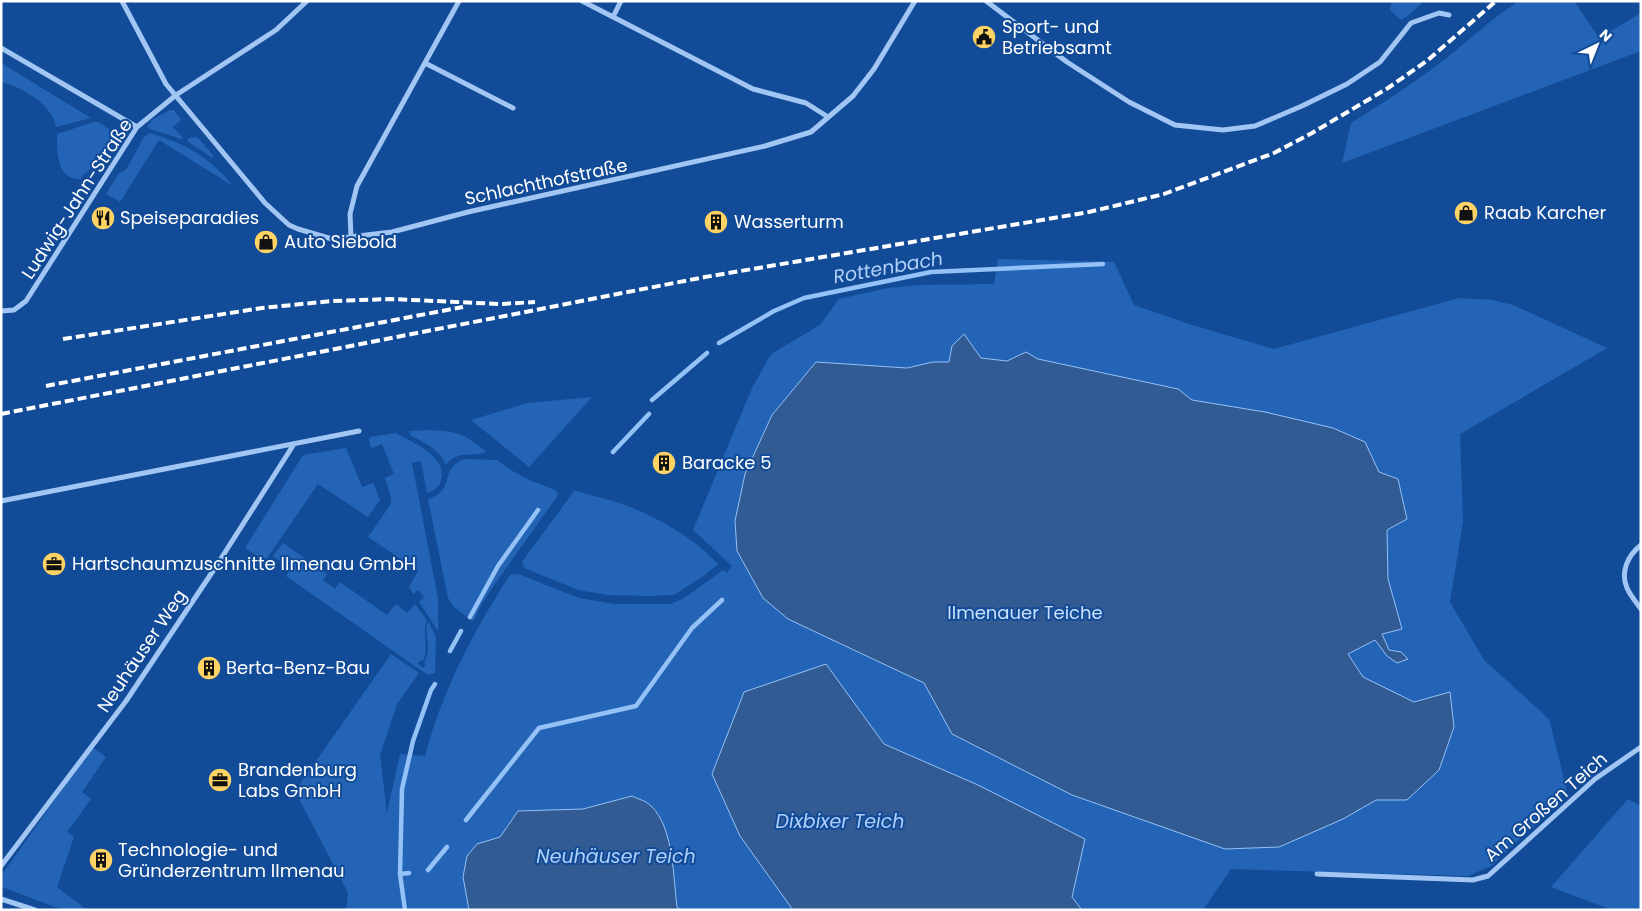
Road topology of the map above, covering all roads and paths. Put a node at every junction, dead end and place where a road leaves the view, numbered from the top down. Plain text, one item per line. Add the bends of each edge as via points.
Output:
1 (122, 1) edge
2 (307, 1) edge
3 (459, 1) edge
4 (582, 1) edge
5 (621, 1) edge
6 (915, 1) edge
7 (986, 1) edge
8 (1449, 15) dead end
9 (613, 17) junction
10 (1, 48) edge
11 (426, 63) junction
12 (176, 95) junction
13 (513, 108) dead end
14 (828, 117) junction
15 (137, 127) junction
16 (351, 237) junction
17 (1, 311) edge
18 (359, 431) dead end
19 (294, 444) junction
20 (1, 501) edge
21 (1641, 545) edge
22 (1641, 609) edge
23 (1641, 747) edge
24 (1, 866) edge
25 (1317, 874) dead end
26 (1, 899) edge
27 (35, 910) edge

1 - 12 street, Schlachthofstraße via 166,84
2 - 12 street, Ludwig-Jahn-Straße via 276,30
3 - 11 street
4 - 9 street
5 - 9 street
6 - 14 street, Schlachthofstraße via 874,69 853,96
7 - 8 street via 1067,62 1130,102 1175,125 1223,130 1255,126 1347,84 1380,62 1411,23 1439,14
9 - 14 street via 753,89 806,104
10 - 15 street
11 - 13 street
11 - 16 street via 356,186 350,214
12 - 15 street, Ludwig-Jahn-Straße
12 - 16 street, Schlachthofstraße via 265,203 289,225 332,239
14 - 16 street, Schlachthofstraße via 810,132 765,146 392,232
15 - 17 street, Ludwig-Jahn-Straße via 26,301 14,310
18 - 19 street
19 - 20 street
19 - 24 street, Neuhäuser Weg via 126,701
21 - 22 street via 1627,561 1624,574 1627,588
23 - 25 street, Am Großen Teich via 1595,779 1488,876 1474,880
26 - 27 street

